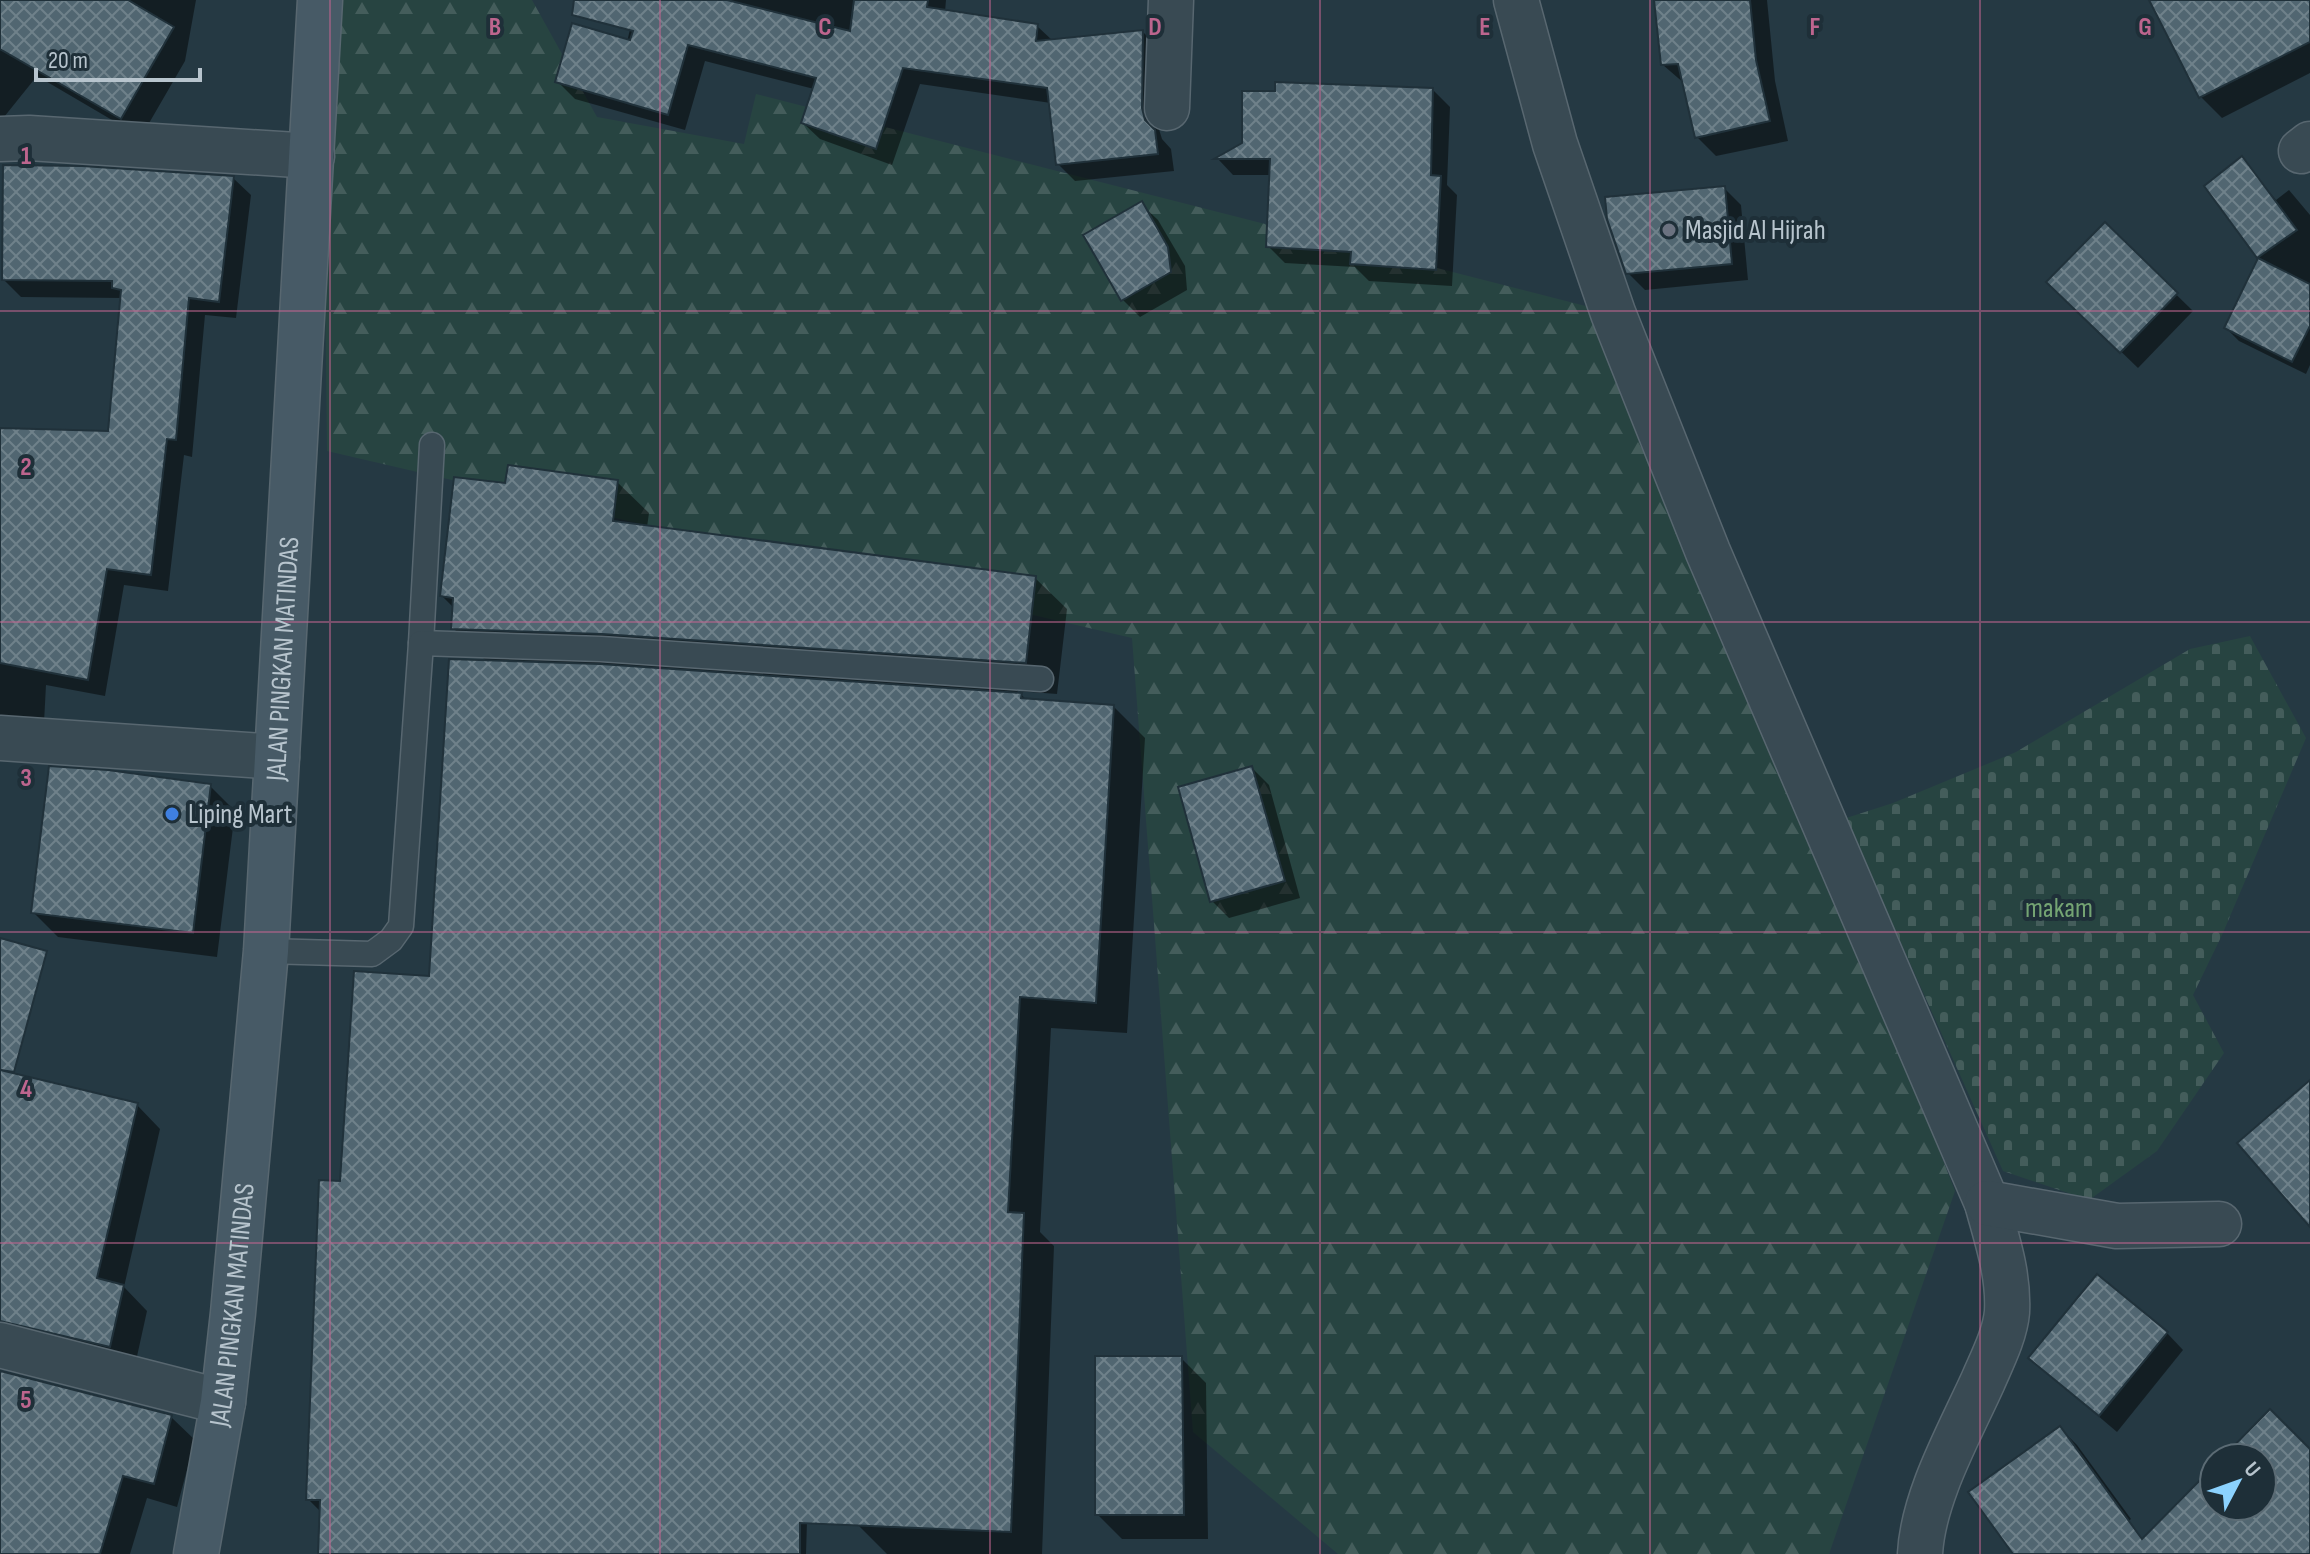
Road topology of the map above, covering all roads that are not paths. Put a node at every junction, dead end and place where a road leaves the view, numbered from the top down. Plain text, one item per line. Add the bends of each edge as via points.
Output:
1 (320, 0) edge
2 (1171, 0) edge
3 (1516, 0) edge
4 (1167, 108) dead end
5 (0, 139) edge
6 (312, 156) junction
7 (432, 445) dead end
8 (421, 643) junction
9 (1041, 679) dead end
10 (0, 738) edge
11 (277, 757) junction
12 (266, 951) junction
13 (1987, 1203) junction
14 (2219, 1224) dead end
15 (0, 1345) edge
16 (223, 1402) junction
17 (196, 1554) edge
18 (1920, 1554) edge

1 - 6 street, JALAN PINGKAN MATINDAS
2 - 4 street
3 - 13 street via 1555,144 1613,313 1708,552
5 - 6 street
6 - 11 street, JALAN PINGKAN MATINDAS
7 - 8 lane
8 - 9 lane via 601,649
8 - 12 lane via 401,926 372,954
10 - 11 street
11 - 12 street, JALAN PINGKAN MATINDAS
12 - 16 street, JALAN PINGKAN MATINDAS
13 - 14 street via 2117,1226
13 - 18 street via 2007,1277 2007,1316 1945,1463 1921,1531
15 - 16 street
16 - 17 street, JALAN PINGKAN MATINDAS

